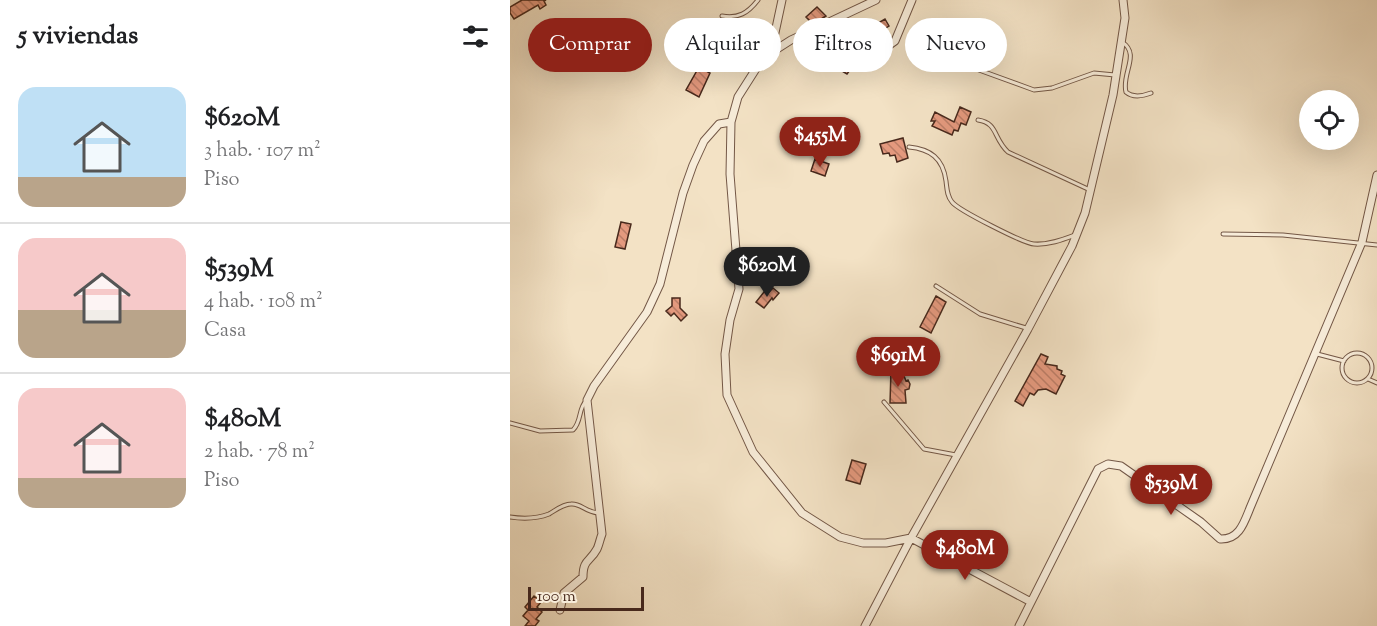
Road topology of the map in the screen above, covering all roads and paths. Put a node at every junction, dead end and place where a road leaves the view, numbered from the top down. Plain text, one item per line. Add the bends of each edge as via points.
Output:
1 (758, 0) edge
2 (782, 0) edge
3 (876, 0) edge
4 (912, 0) edge
5 (1123, 0) edge
6 (722, 16) dead end
7 (778, 18) edge
8 (893, 42) edge
9 (1122, 42) junction
10 (781, 47) edge
11 (755, 72) edge
12 (984, 72) edge
13 (1115, 75) junction
14 (1150, 93) dead end
15 (978, 120) dead end
16 (731, 122) junction
17 (909, 147) dead end
18 (1377, 175) edge
19 (1090, 190) junction
20 (1077, 234) junction
21 (1223, 234) dead end
22 (1362, 242) junction
23 (1377, 245) edge
24 (936, 286) dead end
25 (1028, 329) junction
26 (1314, 354) junction
27 (1344, 361) junction
28 (1368, 379) junction
29 (1377, 383) edge
30 (587, 400) junction
31 (884, 402) dead end
32 (510, 423) edge
33 (957, 455) junction
34 (599, 513) junction
35 (510, 517) edge
36 (911, 538) junction
37 (1030, 602) junction
38 (560, 610) dead end
39 (865, 626) edge
40 (1019, 626) edge

1 - 6 lane via 741,16
2 - 7 street
3 - 10 street
4 - 8 street
5 - 9 street
9 - 13 street
9 - 14 lane via 1131,56 1124,82 1126,92 1144,96
11 - 16 street via 738,97
12 - 13 lane via 1034,90 1094,73
13 - 19 street
15 - 19 lane via 987,121 1008,152
16 - 30 street via 719,124 704,141 683,194 660,284 647,312
16 - 36 street via 730,174 739,289 725,354 727,395 753,452 802,513 840,537 863,543
17 - 20 lane via 922,148 935,156 943,166 950,200 981,220 1032,244 1060,241
18 - 22 street
19 - 20 street
20 - 25 street
21 - 22 lane
22 - 23 lane
22 - 26 street
24 - 25 lane via 980,314
25 - 33 street
26 - 27 lane
26 - 37 street via 1237,534 1220,539 1121,466 1108,464 1098,470
27 - 28 lane via 1346,378 1357,383
27 - 28 lane via 1354,354 1366,356 1372,367
28 - 29 lane
30 - 32 lane via 573,430 540,431
30 - 34 street
31 - 33 lane via 924,449
33 - 36 street
34 - 35 lane via 570,504 541,517
34 - 38 street via 602,534 596,552 586,559 583,577 564,593
36 - 37 street
36 - 39 street
37 - 40 street

